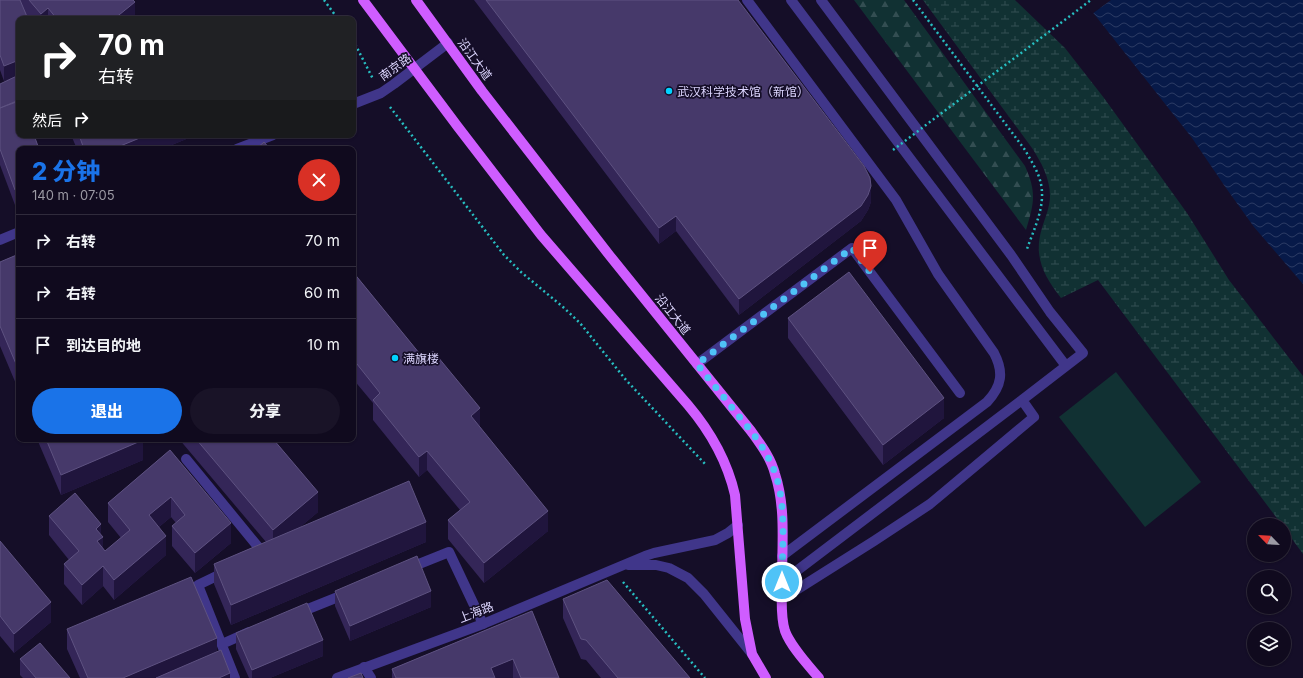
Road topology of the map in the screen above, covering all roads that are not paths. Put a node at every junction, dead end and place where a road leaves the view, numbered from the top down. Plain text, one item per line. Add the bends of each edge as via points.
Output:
1 (363, 0) edge
2 (416, 0) edge
3 (747, 0) edge
4 (791, 0) edge
5 (821, 0) edge
6 (448, 43) junction
7 (414, 69) junction
8 (356, 103) edge
9 (265, 138) edge
10 (245, 146) edge
11 (16, 233) edge
12 (0, 240) edge
13 (697, 364) junction
14 (1066, 366) junction
15 (960, 393) dead end
16 (1022, 400) junction
17 (186, 459) dead end
18 (738, 525) junction
19 (782, 556) junction
20 (251, 560) edge
21 (618, 567) junction
22 (231, 570) edge
23 (398, 572) edge
24 (782, 582) junction
25 (354, 590) edge
26 (782, 599) junction
27 (288, 617) edge
28 (483, 624) junction
29 (258, 629) edge
30 (222, 644) junction
31 (752, 654) junction
32 (364, 667) junction
33 (763, 677) edge
34 (235, 678) edge
35 (337, 678) edge
36 (371, 678) edge
37 (819, 678) edge

1 - 7 main road
2 - 6 main road, 沿江大道
3 - 19 street via 896,200 938,274 994,353 998,360 1000,375 995,394 987,402
4 - 14 street
5 - 14 street via 1021,268 1050,312 1083,353
6 - 7 street, 南京路
6 - 13 main road, 沿江大道 via 605,250
7 - 8 street, 南京路 via 380,93
7 - 18 main road via 542,235 700,420 715,442 732,481
9 - 10 street
11 - 12 street
13 - 15 street via 852,248
13 - 19 main road, 沿江大道 via 751,431 766,452 775,472 781,500
14 - 16 street
16 - 24 street
16 - 26 street via 1034,417 930,504
17 - 20 street via 264,554
18 - 21 street, 上海路 via 714,540 654,553
18 - 31 main road via 745,619
19 - 24 main road, 沿江大道
21 - 28 street, 上海路
21 - 31 street, 上海路 via 656,565 669,568 688,578
22 - 30 street via 198,584
23 - 28 street via 449,552
24 - 26 main road, 沿江大道
25 - 27 street
26 - 37 main road, 沿江大道 via 784,626 788,637
28 - 32 street, 上海路
29 - 30 street
30 - 34 street
31 - 33 main road
32 - 35 street, 上海路
32 - 36 street

